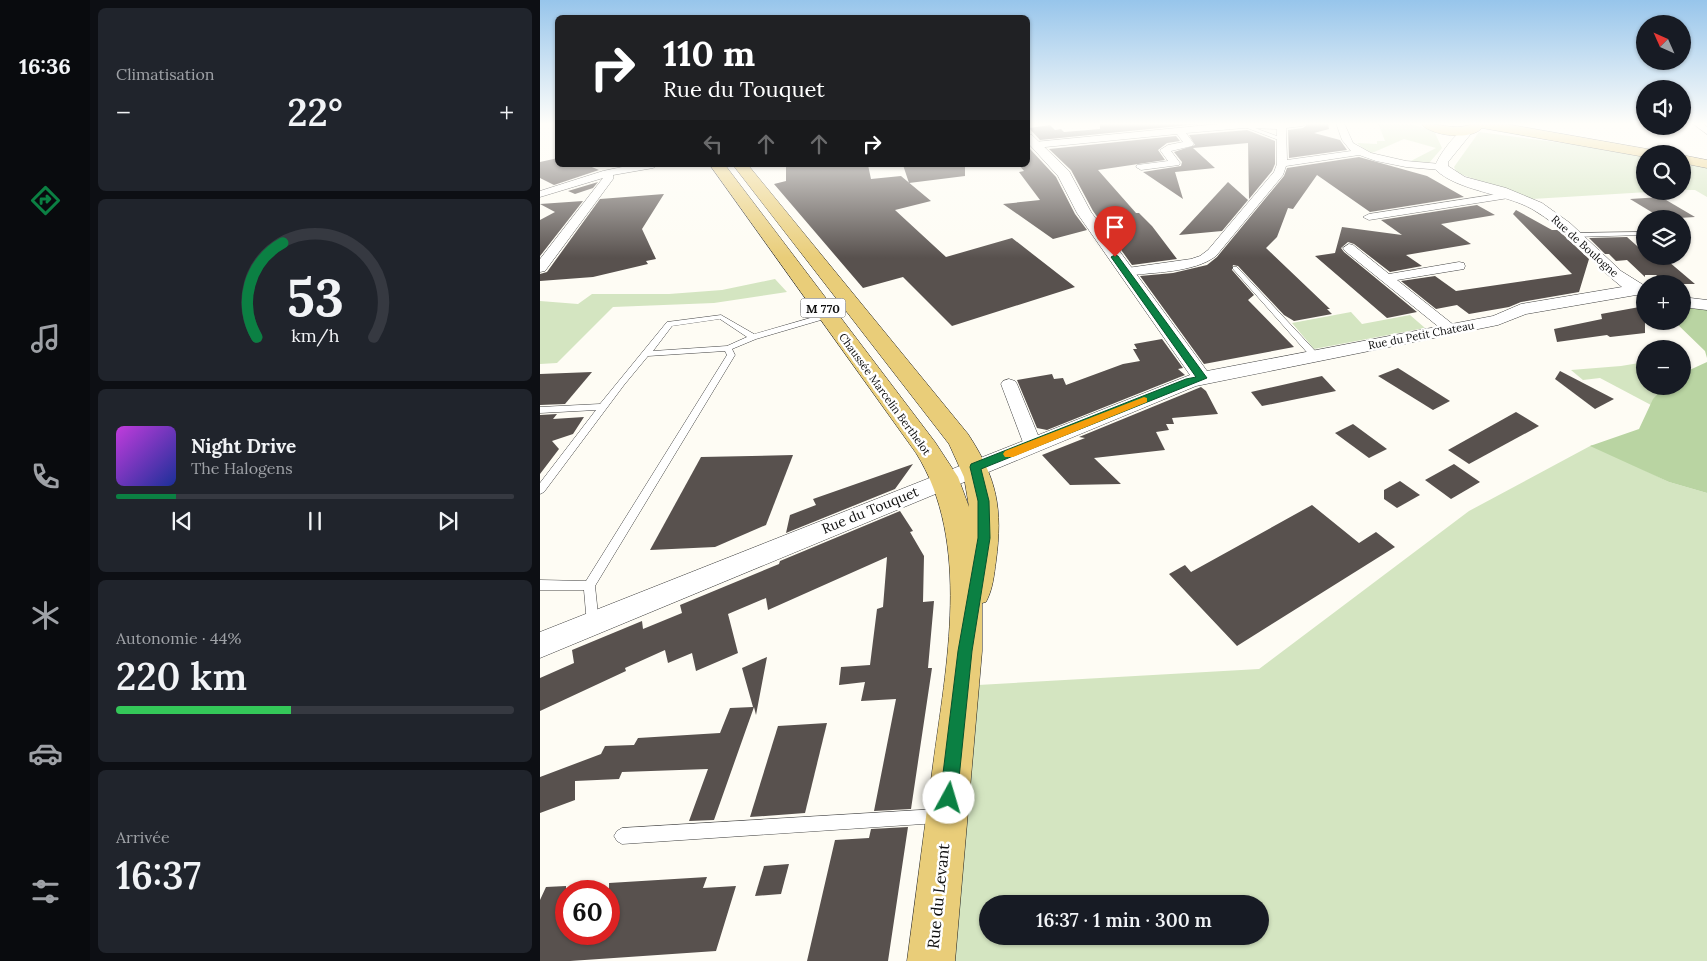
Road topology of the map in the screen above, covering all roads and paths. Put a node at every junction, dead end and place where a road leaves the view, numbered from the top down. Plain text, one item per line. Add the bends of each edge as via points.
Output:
1 (637, 168) edge
2 (719, 168) edge
3 (742, 168) edge
4 (1058, 168) edge
5 (1281, 168) edge
6 (1442, 168) edge
7 (607, 173) junction
8 (540, 194) edge
9 (1511, 195) junction
10 (1369, 217) dead end
11 (1636, 233) edge
12 (1574, 235) junction
13 (1350, 248) dead end
14 (1459, 266) dead end
15 (540, 268) edge
16 (1235, 268) dead end
17 (1125, 272) junction
18 (1387, 278) junction
19 (1636, 288) edge
20 (1636, 292) edge
21 (1691, 303) edge
22 (1707, 305) edge
23 (828, 315) junction
24 (1450, 329) junction
25 (753, 337) junction
26 (728, 348) junction
27 (646, 354) junction
28 (1316, 356) junction
29 (1202, 378) junction
30 (1009, 384) dead end
31 (603, 407) junction
32 (540, 410) edge
33 (1033, 445) junction
34 (975, 467) junction
35 (945, 479) junction
36 (540, 490) edge
37 (540, 585) edge
38 (588, 586) junction
39 (593, 624) junction
40 (540, 645) edge
41 (965, 651) junction
42 (947, 816) junction
43 (622, 836) dead end
44 (931, 961) edge

1 - 7 street
2 - 23 main road, Chaussée Marcelin Berthelot / M 770
3 - 34 main road, Chaussée Marcelin Berthelot / M 770 via 959,440
4 - 17 street
5 - 17 street via 1208,257 1193,263
6 - 9 street, Rue de Boulogne via 1456,178
7 - 8 street
7 - 15 street via 609,177
9 - 10 street
9 - 12 street, Rue de Boulogne via 1550,214
11 - 12 lane
12 - 19 street, Rue de Boulogne via 1612,272
13 - 18 street
14 - 18 street
16 - 28 lane
17 - 29 street
18 - 24 street
20 - 24 street, Rue du Petit Chateau via 1521,309 1502,319
21 - 22 street
23 - 25 lane
23 - 35 main road, Chaussée Marcelin Berthelot / M 770 via 926,448
24 - 28 street, Rue du Petit Chateau
25 - 26 lane
25 - 27 lane via 721,317 670,324
26 - 27 lane
26 - 38 lane via 731,355
27 - 31 lane
28 - 29 street, Rue du Petit Chateau
29 - 33 street, Rue du Touquet
30 - 33 street
31 - 32 lane
31 - 36 lane
33 - 34 street, Rue du Touquet
34 - 35 street, Rue du Touquet
34 - 41 main road, Rue du Levant / M 770 via 983,501 984,538
35 - 39 street, Rue du Touquet
35 - 41 main road, Rue du Levant / M 770 via 962,551
37 - 38 lane
38 - 39 lane
39 - 40 street, Rue du Touquet
41 - 42 main road, Rue du Levant / M 770
42 - 43 lane
42 - 44 main road, Rue du Levant / M 770

